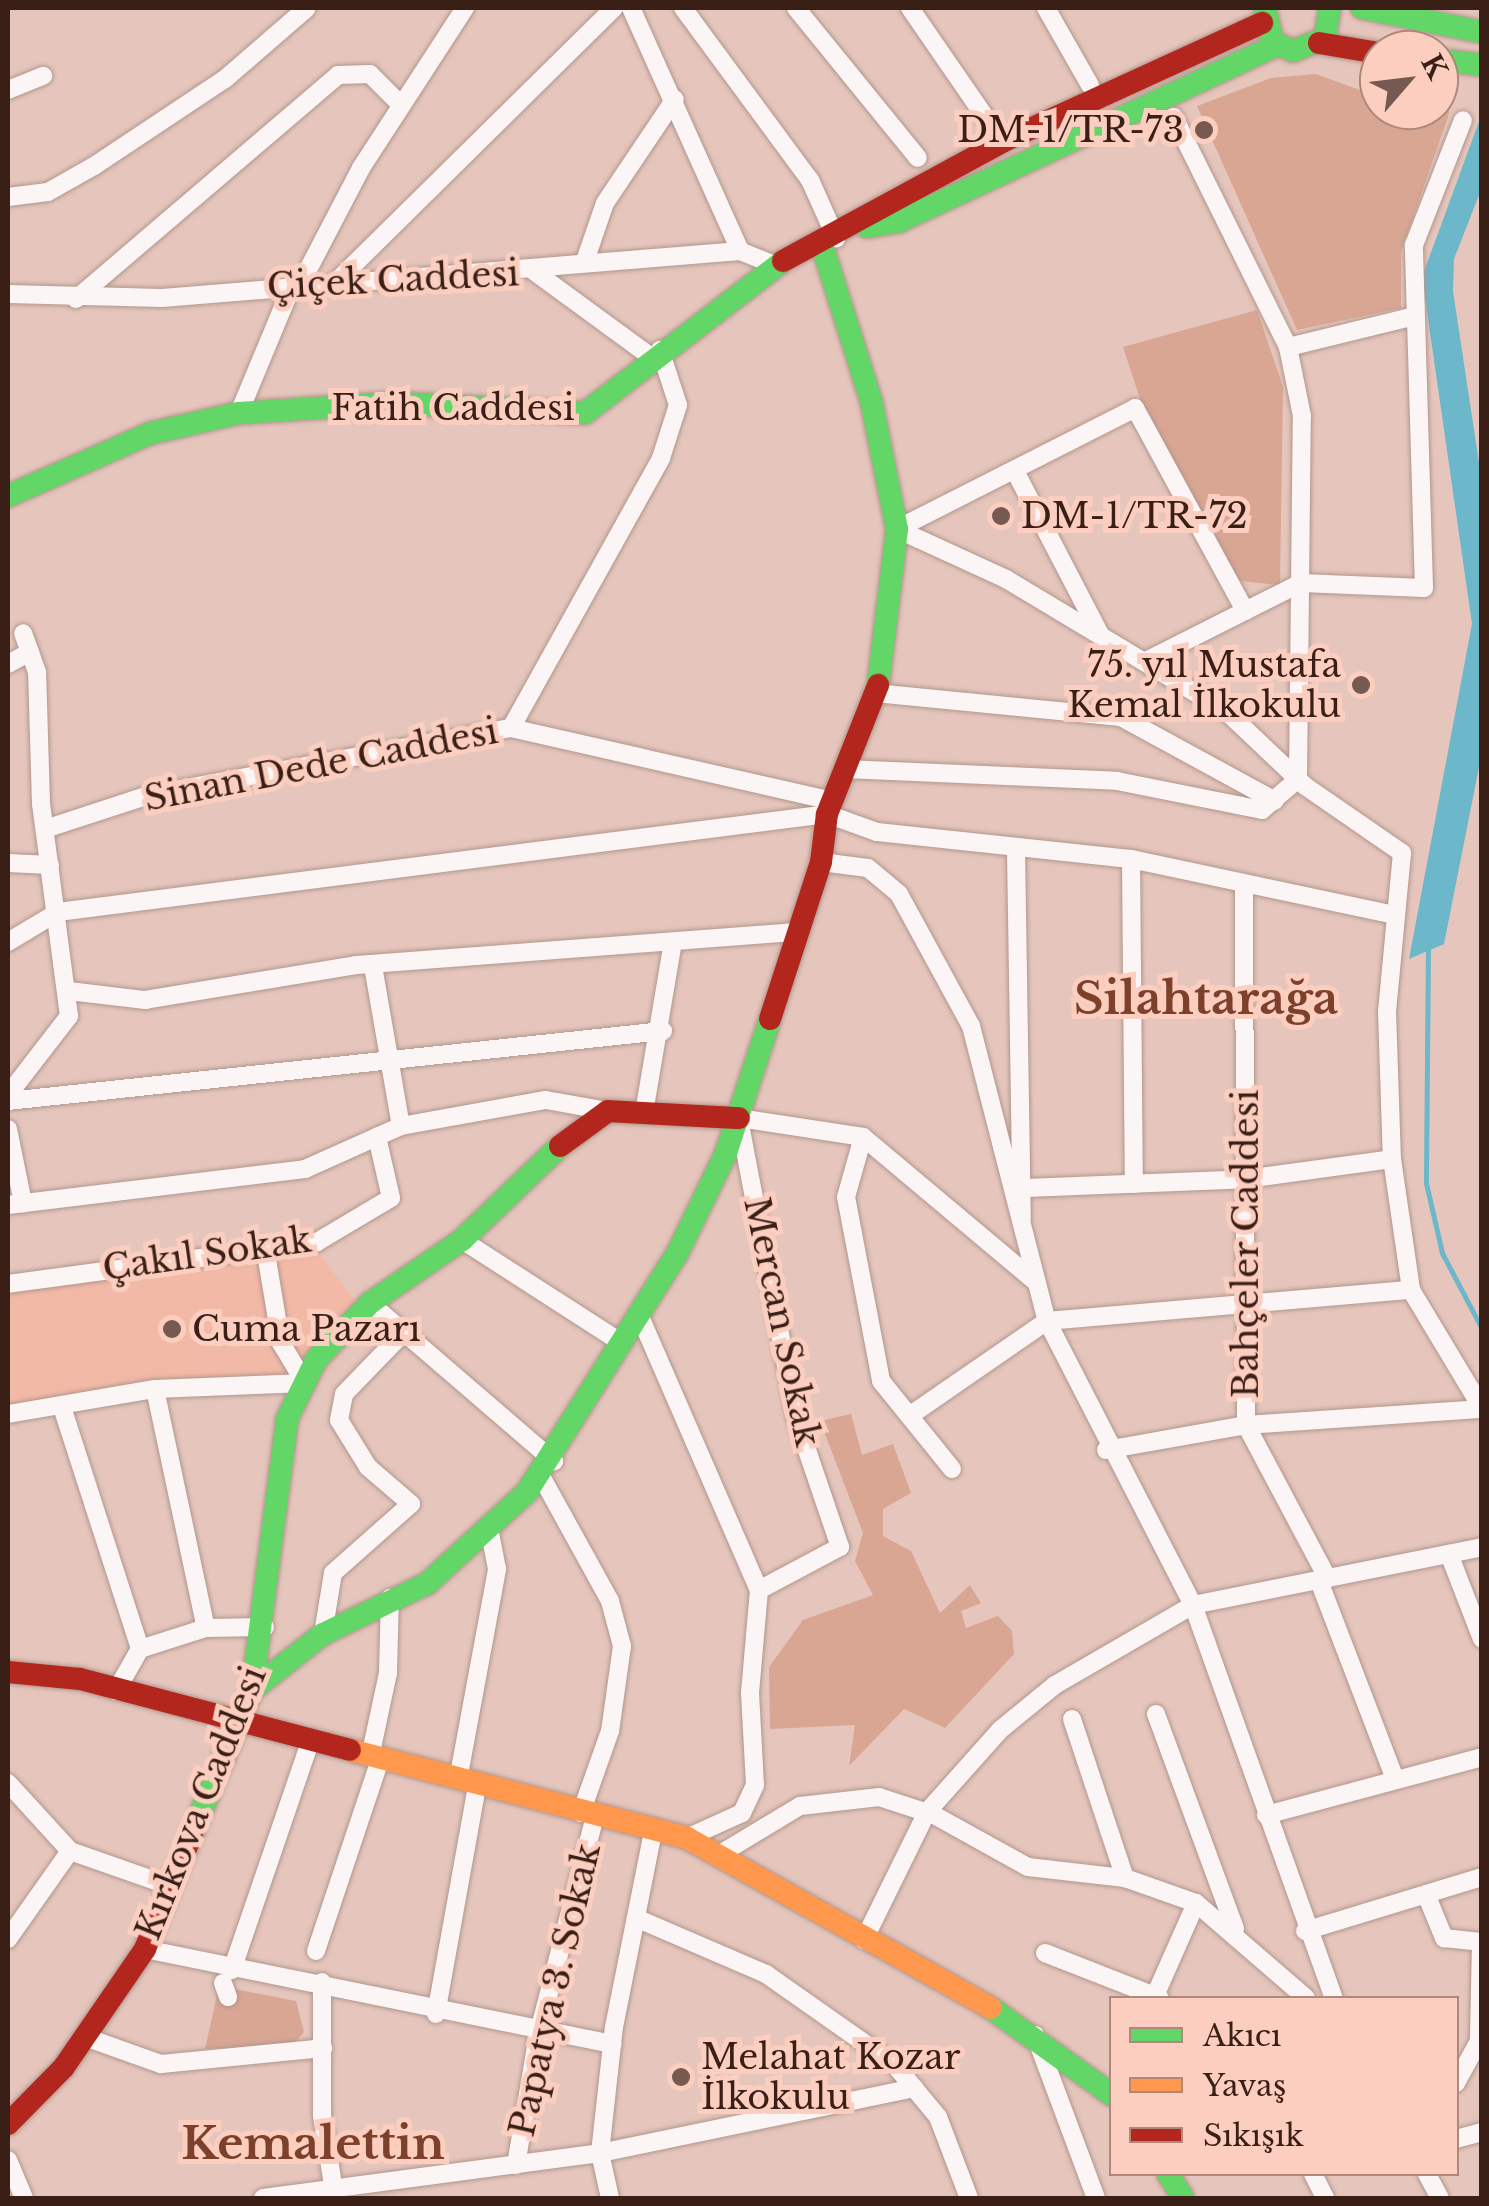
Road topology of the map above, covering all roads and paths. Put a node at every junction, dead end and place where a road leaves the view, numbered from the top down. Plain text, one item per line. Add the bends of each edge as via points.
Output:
1 (307, 8) edge
2 (465, 8) edge
3 (614, 8) edge
4 (631, 8) edge
5 (683, 8) edge
6 (796, 8) edge
7 (910, 8) edge
8 (1046, 8) edge
9 (1330, 8) edge
10 (1362, 8) edge
11 (1263, 15) edge
12 (1482, 32) edge
13 (1320, 42) junction
14 (1278, 45) junction
15 (1359, 50) edge
16 (1359, 53) edge
17 (1241, 61) junction
18 (43, 76) dead end
19 (1090, 85) dead end
20 (8, 90) edge
21 (675, 100) junction
22 (401, 105) junction
23 (1174, 117) dead end
24 (1463, 120) dead end
25 (990, 124) dead end
26 (918, 158) dead end
27 (8, 198) edge
28 (838, 237) junction
29 (740, 250) junction
30 (584, 261) junction
31 (775, 266) junction
32 (535, 272) junction
33 (338, 280) junction
34 (297, 283) junction
35 (8, 294) edge
36 (76, 298) junction
37 (1411, 318) junction
38 (1288, 347) junction
39 (655, 353) junction
40 (239, 412) junction
41 (1016, 471) junction
42 (8, 496) edge
43 (897, 529) junction
44 (1302, 584) junction
45 (1245, 611) junction
46 (23, 634) dead end
47 (1100, 634) junction
48 (30, 652) junction
49 (1146, 661) junction
50 (8, 664) edge
51 (875, 693) junction
52 (511, 728) junction
53 (845, 768) junction
54 (1298, 779) junction
55 (1276, 801) junction
56 (830, 808) junction
57 (45, 829) junction
58 (1016, 850) junction
59 (1131, 859) junction
60 (821, 862) junction
61 (8, 863) edge
62 (50, 865) junction
63 (1244, 888) junction
64 (58, 912) junction
65 (1394, 915) junction
66 (798, 932) junction
67 (8, 942) edge
68 (672, 948) junction
69 (373, 966) junction
70 (69, 991) junction
71 (662, 1031) junction
72 (390, 1055) junction
73 (8, 1098) edge
74 (645, 1107) junction
75 (608, 1112) junction
76 (739, 1118) junction
77 (400, 1126) junction
78 (8, 1128) edge
79 (378, 1137) junction
80 (863, 1137) junction
81 (1392, 1158) junction
82 (1246, 1180) junction
83 (1134, 1184) junction
84 (1026, 1188) junction
85 (15, 1204) edge
86 (1022, 1228) junction
87 (462, 1240) junction
88 (266, 1247) junction
89 (1037, 1282) junction
90 (8, 1284) edge
91 (1411, 1290) junction
92 (1247, 1297) junction
93 (370, 1303) junction
94 (638, 1312) junction
95 (1047, 1321) junction
96 (404, 1332) junction
97 (622, 1344) junction
98 (305, 1383) junction
99 (155, 1389) junction
100 (62, 1407) junction
101 (1482, 1408) edge
102 (914, 1412) junction
103 (8, 1414) edge
104 (1246, 1426) junction
105 (1106, 1450) junction
106 (548, 1468) junction
107 (952, 1469) dead end
108 (489, 1528) junction
109 (1482, 1548) edge
110 (1449, 1554) junction
111 (1324, 1580) junction
112 (759, 1590) junction
113 (390, 1598) junction
114 (1192, 1605) junction
115 (265, 1627) junction
116 (206, 1628) junction
117 (323, 1634) junction
118 (1482, 1639) edge
119 (140, 1648) junction
120 (8, 1672) edge
121 (252, 1690) junction
122 (116, 1691) junction
123 (1156, 1714) dead end
124 (1072, 1719) dead end
125 (234, 1724) junction
126 (311, 1740) junction
127 (1482, 1756) edge
128 (375, 1759) junction
129 (1395, 1779) junction
130 (467, 1783) junction
131 (8, 1784) edge
132 (926, 1812) junction
133 (588, 1814) junction
134 (1266, 1815) junction
135 (653, 1832) junction
136 (687, 1838) junction
137 (70, 1851) junction
138 (717, 1856) junction
139 (1482, 1877) edge
140 (1125, 1878) junction
141 (170, 1886) junction
142 (1426, 1894) junction
143 (1196, 1903) junction
144 (636, 1918) junction
145 (1236, 1929) junction
146 (1304, 1931) junction
147 (8, 1939) edge
148 (864, 1940) junction
149 (145, 1950) junction
150 (316, 1950) dead end
151 (1045, 1953) dead end
152 (322, 1982) junction
153 (228, 1984) junction
154 (1327, 1995) edge
155 (1154, 1996) edge
156 (1157, 1996) edge
157 (1304, 1996) edge
158 (436, 2014) junction
159 (1035, 2034) junction
160 (538, 2036) junction
161 (85, 2037) junction
162 (612, 2044) junction
163 (323, 2048) junction
164 (1459, 2077) edge
165 (914, 2088) junction
166 (1109, 2088) edge
167 (8, 2124) edge
168 (600, 2153) junction
169 (8, 2160) edge
170 (516, 2165) junction
171 (1169, 2176) edge
172 (333, 2192) edge
173 (24, 2198) edge
174 (263, 2198) edge
175 (610, 2198) edge
176 (969, 2198) edge
177 (1096, 2198) edge
178 (1184, 2198) edge

1 - 27 street via 224,78 94,166 48,192
2 - 22 street
3 - 33 street
4 - 21 street
5 - 28 street via 786,144
6 - 26 street
7 - 25 street
8 - 19 street
9 - 13 main road
10 - 12 main road
11 - 14 main road
11 - 28 main road, Fatih Caddesi via 903,192
13 - 14 main road, Fatih Caddesi via 1294,51
13 - 15 main road
14 - 17 main road, Fatih Caddesi
16 - 17 main road
17 - 28 main road, Fatih Caddesi via 900,221
18 - 20 street
21 - 29 street
21 - 30 street via 605,203
22 - 34 street
22 - 36 street via 370,74 338,76
23 - 38 street
24 - 37 street via 1414,245
28 - 31 main road, Fatih Caddesi
28 - 43 main road
29 - 30 street, Çiçek Caddesi
29 - 31 street, Çiçek Caddesi
30 - 32 street, Çiçek Caddesi
31 - 39 main road, Fatih Caddesi
32 - 33 street, Çiçek Caddesi
32 - 39 street
33 - 34 street, Çiçek Caddesi
34 - 36 street, Çiçek Caddesi
34 - 40 street
35 - 36 street, Çiçek Caddesi
37 - 38 street
37 - 44 street via 1424,588
38 - 44 street via 1302,416
39 - 40 main road, Fatih Caddesi via 585,414 395,402
39 - 52 street via 678,405 661,458
40 - 42 main road, Fatih Caddesi via 152,433
41 - 43 street
41 - 45 street via 1136,408
41 - 47 street
43 - 47 street
43 - 51 main road
44 - 45 street
44 - 54 street
45 - 49 street
46 - 48 street
47 - 49 street
48 - 50 street
48 - 57 street
49 - 54 street via 1227,712
51 - 53 main road
51 - 55 street via 1121,717
52 - 56 street, Sinan Dede Caddesi
52 - 57 street, Sinan Dede Caddesi via 148,795
53 - 55 street via 1117,781 1248,809
53 - 56 main road
54 - 55 street
54 - 65 street via 1402,853
56 - 58 street, Sinan Dede Caddesi via 878,832
56 - 60 main road
56 - 64 street
57 - 62 street
58 - 59 street, Sinan Dede Caddesi
58 - 84 street
59 - 63 street, Sinan Dede Caddesi
59 - 83 street
60 - 66 main road
60 - 86 street via 868,868 899,894 935,953 970,1026
61 - 62 street
62 - 64 street
63 - 65 street, Sinan Dede Caddesi
63 - 82 street, Bahçeler Caddesi
64 - 67 street
64 - 70 street
65 - 81 street
66 - 68 street
66 - 76 main road
68 - 69 street
68 - 71 street
69 - 70 street via 145,1000
69 - 72 street
70 - 73 street via 62,1035
71 - 72 street
71 - 74 street
72 - 73 street
72 - 77 street
74 - 75 main road, Kırkova Caddesi
74 - 76 main road, Kırkova Caddesi
75 - 77 street via 546,1100
75 - 87 main road, Kırkova Caddesi via 577,1130
76 - 80 street
76 - 94 main road via 677,1254
76 - 112 street, Mercan Sokak via 796,1418 840,1547
77 - 79 street
78 - 85 street
79 - 85 street via 305,1169
79 - 88 street, Çakıl Sokak via 393,1187 382,1210 318,1242
80 - 89 street
80 - 102 street via 846,1197 860,1286 880,1381
81 - 82 street
81 - 91 street
82 - 83 street
82 - 92 street, Bahçeler Caddesi
83 - 84 street
84 - 86 street
86 - 89 street
87 - 93 main road, Kırkova Caddesi
87 - 97 street
88 - 90 street, Çakıl Sokak
88 - 98 street via 281,1343
89 - 95 street
91 - 92 street
91 - 101 street
92 - 95 street
92 - 104 street, Bahçeler Caddesi
93 - 96 street
93 - 98 main road, Kırkova Caddesi
94 - 97 main road
94 - 112 street
95 - 102 street
95 - 105 street
96 - 106 street
96 - 117 street via 344,1394 339,1420 368,1467 411,1504 333,1573
97 - 106 main road
98 - 99 street
98 - 115 main road, Kırkova Caddesi via 287,1419
99 - 100 street
99 - 116 street
100 - 103 street
100 - 119 street
101 - 104 street
102 - 107 street
104 - 105 street
104 - 111 street, Bahçeler Caddesi
105 - 114 street
106 - 108 main road
106 - 133 street, Papatya 3. Sokak via 610,1601 622,1646 610,1731
108 - 113 main road via 428,1583
108 - 130 street via 497,1569
109 - 110 street
110 - 111 street
110 - 118 street
111 - 114 street
111 - 129 street, Bahçeler Caddesi
112 - 136 street via 750,1693 755,1785 742,1813
113 - 117 main road
113 - 128 street via 388,1674
114 - 132 street via 1055,1685 1000,1730
114 - 134 street
115 - 116 street
115 - 121 main road, Kırkova Caddesi
116 - 119 street
117 - 121 main road
119 - 122 street
120 - 122 main road
121 - 125 main road, Kırkova Caddesi
122 - 125 main road
123 - 145 street
124 - 140 street
125 - 126 main road
125 - 141 main road, Kırkova Caddesi
126 - 128 main road
126 - 153 street
127 - 129 street
128 - 130 main road
128 - 150 street
129 - 134 street
130 - 133 main road
130 - 158 street
131 - 137 street
132 - 138 street via 878,1798 800,1806
132 - 140 street via 1028,1867
132 - 148 street
133 - 135 main road
133 - 160 street, Papatya 3. Sokak
134 - 146 street
135 - 136 main road
135 - 144 street
136 - 138 main road
137 - 141 street
137 - 147 street
138 - 148 main road
139 - 142 street
140 - 143 street
141 - 149 main road, Kırkova Caddesi
142 - 146 street
142 - 164 street via 1444,1938 1481,1942 1478,2041
143 - 145 street
143 - 156 street
144 - 162 street
144 - 165 street via 814,2002
145 - 157 street
146 - 154 street
148 - 159 main road
149 - 153 street
149 - 161 main road, Kırkova Caddesi
151 - 155 street
152 - 153 street
152 - 158 street
152 - 163 street
158 - 160 street
159 - 166 main road
159 - 177 street
160 - 162 street
160 - 170 street, Papatya 3. Sokak
161 - 163 street via 161,2064
161 - 167 main road, Kırkova Caddesi
162 - 168 street
163 - 172 street
165 - 168 street
165 - 176 street via 952,2143
168 - 170 street
168 - 175 street
169 - 173 street
170 - 172 street
171 - 178 main road
172 - 174 street

